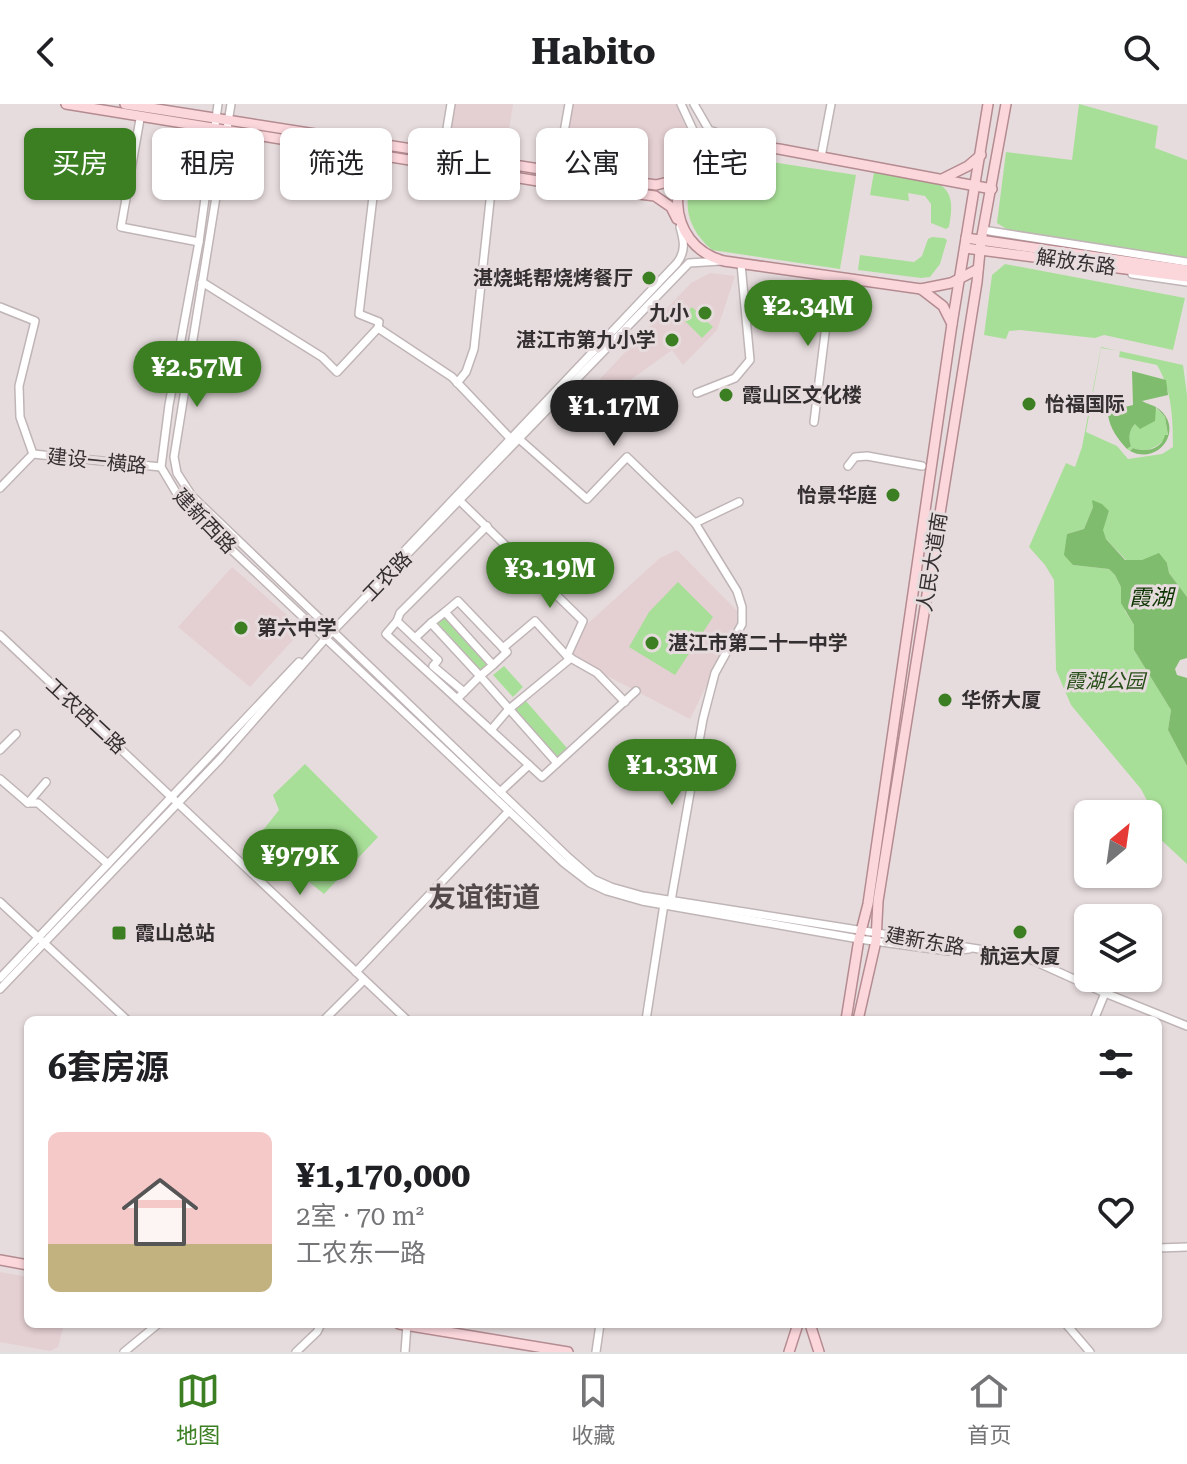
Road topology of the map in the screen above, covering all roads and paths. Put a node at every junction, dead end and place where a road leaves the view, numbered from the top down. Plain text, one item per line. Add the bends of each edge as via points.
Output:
1 (66, 104) edge
2 (125, 104) edge
3 (218, 104) edge
4 (231, 104) edge
5 (451, 104) edge
6 (569, 104) edge
7 (681, 104) edge
8 (694, 104) edge
9 (831, 104) edge
10 (988, 104) edge
11 (1006, 104) edge
12 (140, 119) dead end
13 (216, 123) junction
14 (228, 125) junction
15 (447, 128) edge
16 (565, 128) edge
17 (692, 128) edge
18 (280, 135) edge
19 (776, 149) edge
20 (779, 149) junction
21 (408, 154) edge
22 (981, 155) junction
23 (821, 157) junction
24 (520, 177) edge
25 (942, 179) junction
26 (975, 185) junction
27 (992, 189) junction
28 (373, 200) edge
29 (490, 200) edge
30 (679, 200) edge
31 (680, 225) junction
32 (199, 242) junction
33 (965, 243) junction
34 (981, 244) junction
35 (732, 262) junction
36 (1187, 262) edge
37 (978, 269) junction
38 (1187, 270) edge
39 (832, 277) junction
40 (1187, 279) edge
41 (960, 280) junction
42 (202, 282) junction
43 (921, 289) junction
44 (0, 307) edge
45 (952, 324) junction
46 (378, 328) junction
47 (457, 383) junction
48 (697, 393) dead end
49 (814, 422) dead end
50 (515, 437) junction
51 (33, 454) junction
52 (848, 466) dead end
53 (922, 466) dead end
54 (161, 467) junction
55 (0, 488) edge
56 (460, 501) junction
57 (739, 502) dead end
58 (695, 523) junction
59 (487, 526) junction
60 (445, 612) junction
61 (397, 621) junction
62 (431, 623) junction
63 (0, 635) edge
64 (330, 636) junction
65 (415, 638) junction
66 (503, 648) junction
67 (569, 657) junction
68 (434, 665) junction
69 (493, 665) junction
70 (427, 671) junction
71 (480, 676) junction
72 (636, 691) dead end
73 (464, 692) junction
74 (457, 699) junction
75 (625, 702) junction
76 (508, 710) junction
77 (491, 730) junction
78 (16, 734) dead end
79 (0, 750) edge
80 (557, 763) junction
81 (529, 765) junction
82 (0, 779) edge
83 (46, 782) dead end
84 (500, 792) junction
85 (175, 800) junction
86 (28, 803) junction
87 (509, 811) junction
88 (108, 864) junction
89 (0, 902) edge
90 (666, 902) junction
91 (860, 935) junction
92 (877, 937) junction
93 (41, 941) junction
94 (356, 972) junction
95 (0, 978) edge
96 (364, 980) junction
97 (0, 989) edge
98 (1105, 993) junction
99 (123, 1016) edge
100 (328, 1016) edge
101 (403, 1016) edge
102 (647, 1016) edge
103 (847, 1016) edge
104 (859, 1016) edge
105 (1096, 1016) edge
106 (1187, 1026) edge
107 (1187, 1247) edge
108 (1162, 1248) edge
109 (0, 1260) edge
110 (24, 1264) edge
111 (153, 1328) edge
112 (319, 1328) edge
113 (407, 1328) edge
114 (425, 1328) edge
115 (599, 1328) edge
116 (797, 1328) edge
117 (811, 1328) edge
118 (1069, 1328) edge
119 (124, 1352) edge
120 (296, 1352) edge
121 (405, 1352) edge
122 (568, 1352) edge
123 (596, 1352) edge
124 (789, 1352) edge
125 (819, 1352) edge
126 (1090, 1352) edge

1 - 13 main road
2 - 13 main road
3 - 13 street, 建新西路
4 - 14 street, 建新西路
5 - 15 street
6 - 16 street
7 - 17 street
8 - 20 street via 709,130
9 - 23 street
10 - 22 main road, 人民大道南
11 - 27 main road, 人民大道南
12 - 32 street via 121,227
13 - 14 main road
13 - 32 street, 建新西路
14 - 18 main road
14 - 21 main road
14 - 42 street, 建新西路
19 - 20 main road
20 - 23 main road
22 - 25 main road
22 - 26 main road, 人民大道南
23 - 25 main road
24 - 31 main road via 655,196 671,207
25 - 26 main road
26 - 27 main road
26 - 33 main road, 人民大道南
27 - 34 main road, 人民大道南
28 - 46 street via 359,314 379,322
29 - 47 street via 474,349
30 - 31 main road
31 - 35 main road via 708,255
31 - 50 street, 工农路 via 682,257
32 - 54 street, 建新西路
33 - 34 main road, 解放东路
33 - 41 main road, 人民大道南
34 - 36 street
34 - 37 main road, 人民大道南
34 - 38 main road, 解放东路
34 - 40 main road, 解放东路
35 - 39 main road
35 - 48 street via 750,360 735,378
35 - 50 street, 工农路 via 689,263
37 - 41 main road
37 - 92 main road, 人民大道南 via 878,901
39 - 43 main road
39 - 49 street
41 - 43 main road
41 - 45 main road, 人民大道南
42 - 46 street via 322,357 337,372
42 - 64 street, 建新西路 via 174,457 177,473 192,496
43 - 45 main road via 943,306
44 - 51 street via 35,321 19,386 20,417
45 - 91 main road, 人民大道南
46 - 47 street
47 - 50 street
50 - 56 street, 工农路
50 - 58 street via 587,499 627,457
50 - 64 street, 工农路
51 - 54 street, 建设一横路
51 - 55 street, 建设一横路
52 - 53 street via 855,457 867,456
54 - 64 street, 建新西路 via 183,504
56 - 59 street
56 - 64 street, 工农路
57 - 58 street
58 - 90 street via 737,591 742,624 715,673
59 - 61 street
59 - 67 street via 583,621
60 - 62 street
60 - 66 street via 458,601
60 - 69 street
61 - 65 street
61 - 70 street via 386,634
62 - 65 street
62 - 71 street
63 - 85 street, 工农西二路
64 - 84 street, 建新东路
64 - 85 street, 工农路
64 - 87 street, 建新东路
65 - 68 street via 438,660
66 - 67 street via 535,621
66 - 69 street via 507,652
67 - 75 street via 597,673
67 - 76 street
68 - 70 street
68 - 73 street
69 - 71 street
70 - 74 street
71 - 73 street
71 - 76 street
72 - 75 street
73 - 74 street
74 - 77 street
75 - 80 street
76 - 77 street
76 - 80 street
77 - 81 street
78 - 79 street
80 - 81 street via 542,777
81 - 84 street
82 - 86 street
83 - 86 street
84 - 90 street, 建新东路 via 593,879
85 - 88 street, 工农路
85 - 93 street, 工农路
85 - 94 street, 工农西二路
86 - 88 street via 38,803
87 - 90 street, 建新东路 via 590,883
87 - 94 street
88 - 93 street, 工农路
89 - 93 street
90 - 91 street, 建新东路
90 - 102 street
91 - 92 street, 建新东路
91 - 103 main road, 人民大道南
92 - 98 street, 建新东路 via 948,951 975,948 1023,956
92 - 104 main road, 人民大道南
93 - 95 street, 工农路
93 - 97 street, 工农路
93 - 99 street
94 - 96 street, 工农西二路
96 - 100 street
96 - 101 street, 工农西二路
98 - 105 street
98 - 106 street, 建新东路
107 - 108 street
109 - 110 main road
111 - 119 street
112 - 120 street
113 - 121 street
114 - 122 main road
115 - 123 street
116 - 124 main road
117 - 125 main road
118 - 126 street

